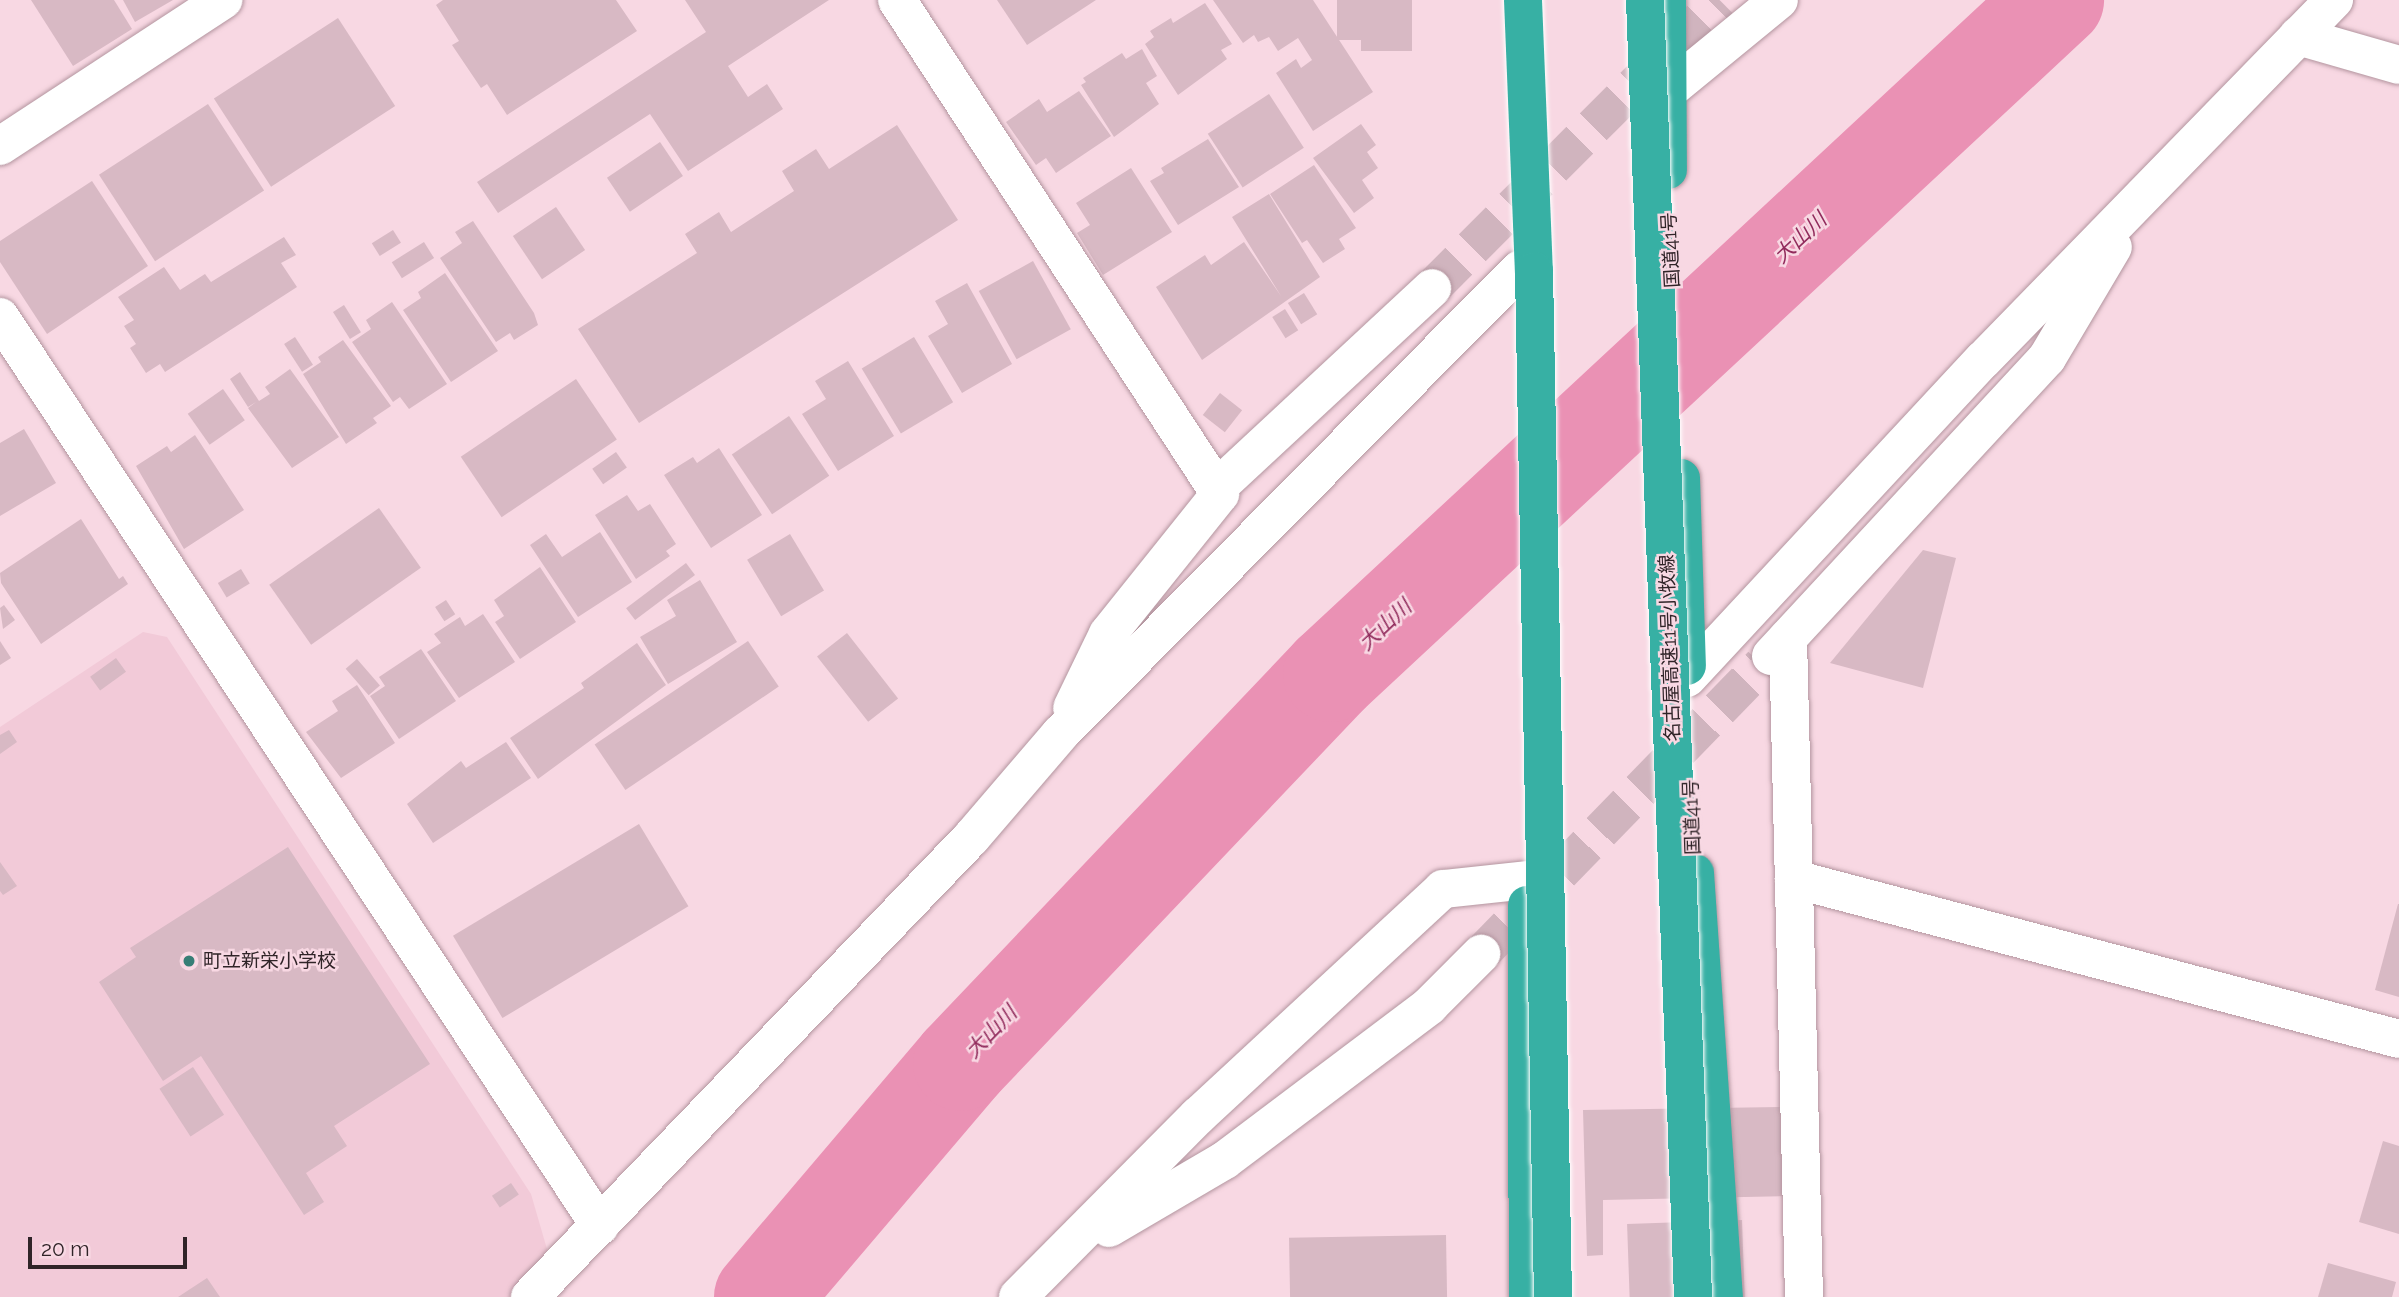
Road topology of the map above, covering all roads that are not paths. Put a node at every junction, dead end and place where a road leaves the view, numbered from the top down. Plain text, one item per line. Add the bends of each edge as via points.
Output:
1 (223, 0) edge
2 (897, 0) edge
3 (1509, 0) edge
4 (1523, 0) edge
5 (1644, 0) edge
6 (1667, 0) edge
7 (1779, 0) edge
8 (2334, 0) edge
9 (2298, 36) junction
10 (2399, 65) edge
11 (1669, 90) junction
12 (0, 146) edge
13 (2144, 194) junction
14 (1519, 270) junction
15 (1432, 288) tunnel mouth
16 (0, 317) edge
17 (1216, 489) junction
18 (1788, 638) junction
19 (1762, 665) tunnel mouth
20 (1687, 678) junction
21 (1060, 734) junction
22 (1794, 879) junction
23 (1527, 880) junction
24 (1481, 954) tunnel mouth
25 (2399, 1039) edge
26 (600, 1226) junction
27 (1061, 1255) junction
28 (530, 1297) edge
29 (1018, 1297) edge
30 (1528, 1297) edge
31 (1553, 1297) edge
32 (1693, 1297) edge
33 (1724, 1297) edge
34 (1804, 1297) edge

1 - 12 street
2 - 17 street
3 - 14 highway
4 - 31 highway, bridge via 1534,285
5 - 32 highway, 名古屋高速11号小牧線, bridge
6 - 11 highway, 国道41号
7 - 11 street
8 - 9 street
9 - 10 street
9 - 13 street
11 - 20 highway, 国道41号 via 1668,190
13 - 18 street via 2047,358
13 - 20 street
14 - 21 street
14 - 23 highway
15 - 17 street
16 - 26 street
17 - 21 street via 1220,494 1108,634
18 - 19 street
18 - 22 street
20 - 33 highway, 国道41号 via 1693,852
21 - 26 street via 971,838
22 - 25 street
22 - 34 street
23 - 27 street via 1443,889 1198,1116
23 - 30 highway
24 - 27 street via 1429,1006 1225,1160
26 - 28 street
27 - 29 street

